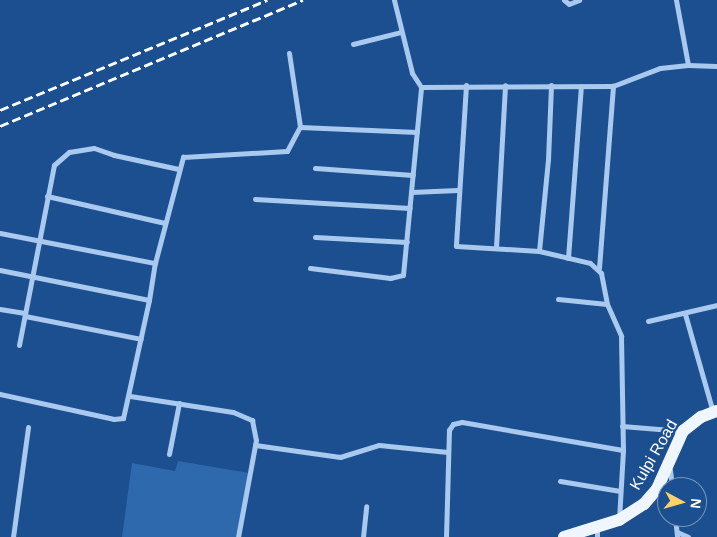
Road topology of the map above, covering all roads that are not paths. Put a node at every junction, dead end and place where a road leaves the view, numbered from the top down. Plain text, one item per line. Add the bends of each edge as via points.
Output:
1 (394, 0) edge
2 (564, 0) edge
3 (579, 0) edge
4 (676, 0) edge
5 (401, 32) junction
6 (353, 44) dead end
7 (289, 53) dead end
8 (688, 65) junction
9 (717, 66) edge
10 (466, 85) junction
11 (505, 85) junction
12 (551, 85) junction
13 (581, 86) junction
14 (613, 86) junction
15 (421, 87) junction
16 (300, 128) junction
17 (417, 132) junction
18 (178, 168) junction
19 (315, 168) dead end
20 (413, 175) junction
21 (458, 190) junction
22 (411, 192) junction
23 (48, 196) junction
24 (255, 199) dead end
25 (410, 208) junction
26 (165, 223) junction
27 (0, 234) edge
28 (315, 237) dead end
29 (38, 240) junction
30 (407, 242) junction
31 (496, 247) junction
32 (539, 251) junction
33 (568, 258) junction
34 (155, 263) junction
35 (310, 268) dead end
36 (598, 268) junction
37 (0, 270) edge
38 (31, 276) junction
39 (558, 299) dead end
40 (149, 300) junction
41 (607, 304) junction
42 (717, 306) edge
43 (0, 308) edge
44 (25, 314) junction
45 (685, 314) junction
46 (648, 321) dead end
47 (141, 339) junction
48 (19, 346) dead end
49 (0, 394) edge
50 (130, 396) junction
51 (179, 403) junction
52 (715, 411) edge
53 (622, 426) junction
54 (28, 428) dead end
55 (684, 431) junction
56 (255, 445) junction
57 (623, 450) junction
58 (448, 452) junction
59 (169, 454) dead end
60 (669, 462) junction
61 (671, 477) edge
62 (560, 481) dead end
63 (620, 491) junction
64 (366, 506) dead end
65 (619, 520) junction
66 (597, 532) edge
67 (677, 535) edge
68 (13, 537) edge
69 (238, 537) edge
70 (363, 537) edge
71 (446, 537) edge
72 (564, 537) edge
73 (688, 537) edge

1 - 5 street
2 - 3 street via 570,4
4 - 8 street
5 - 6 street
5 - 15 street via 412,73
7 - 16 street
8 - 9 street
8 - 14 street via 660,68
10 - 11 street
10 - 15 street
10 - 21 street
11 - 12 street
11 - 31 street
12 - 13 street
12 - 32 street
13 - 14 street
13 - 33 street
14 - 36 street
15 - 17 street
16 - 17 street
16 - 18 street via 287,151 189,154 183,157
17 - 20 street
18 - 23 street via 94,148 72,152 54,165
18 - 26 street
19 - 20 street
20 - 22 street
21 - 22 street
21 - 31 street via 456,246
22 - 25 street
23 - 26 street
23 - 29 street
24 - 25 street
25 - 30 street
26 - 34 street
27 - 29 street
28 - 30 street
29 - 34 street
29 - 38 street
30 - 35 street via 405,271 399,278
31 - 32 street
32 - 33 street
33 - 36 street
34 - 40 street
36 - 41 street
37 - 38 street
38 - 40 street
38 - 44 street
39 - 41 street
40 - 47 street
41 - 53 street via 621,336
42 - 45 street
43 - 44 street
44 - 47 street
44 - 48 street
45 - 46 street
45 - 52 street
47 - 50 street
49 - 50 street via 119,420 126,413
50 - 51 street
51 - 56 street via 244,415 255,427
51 - 59 street
52 - 55 main road, Kulpi Road
53 - 55 street
53 - 57 street
54 - 68 street
55 - 60 main road, Kulpi Road
56 - 58 street via 340,457 379,445
56 - 69 street
57 - 58 street via 462,422 453,424 448,430
57 - 63 street
58 - 71 street
60 - 61 street
60 - 65 main road, Kulpi Road via 651,498
62 - 63 street
63 - 65 street
64 - 70 street
65 - 66 main road, Kulpi Road
66 - 72 main road, Kulpi Road
67 - 73 street

